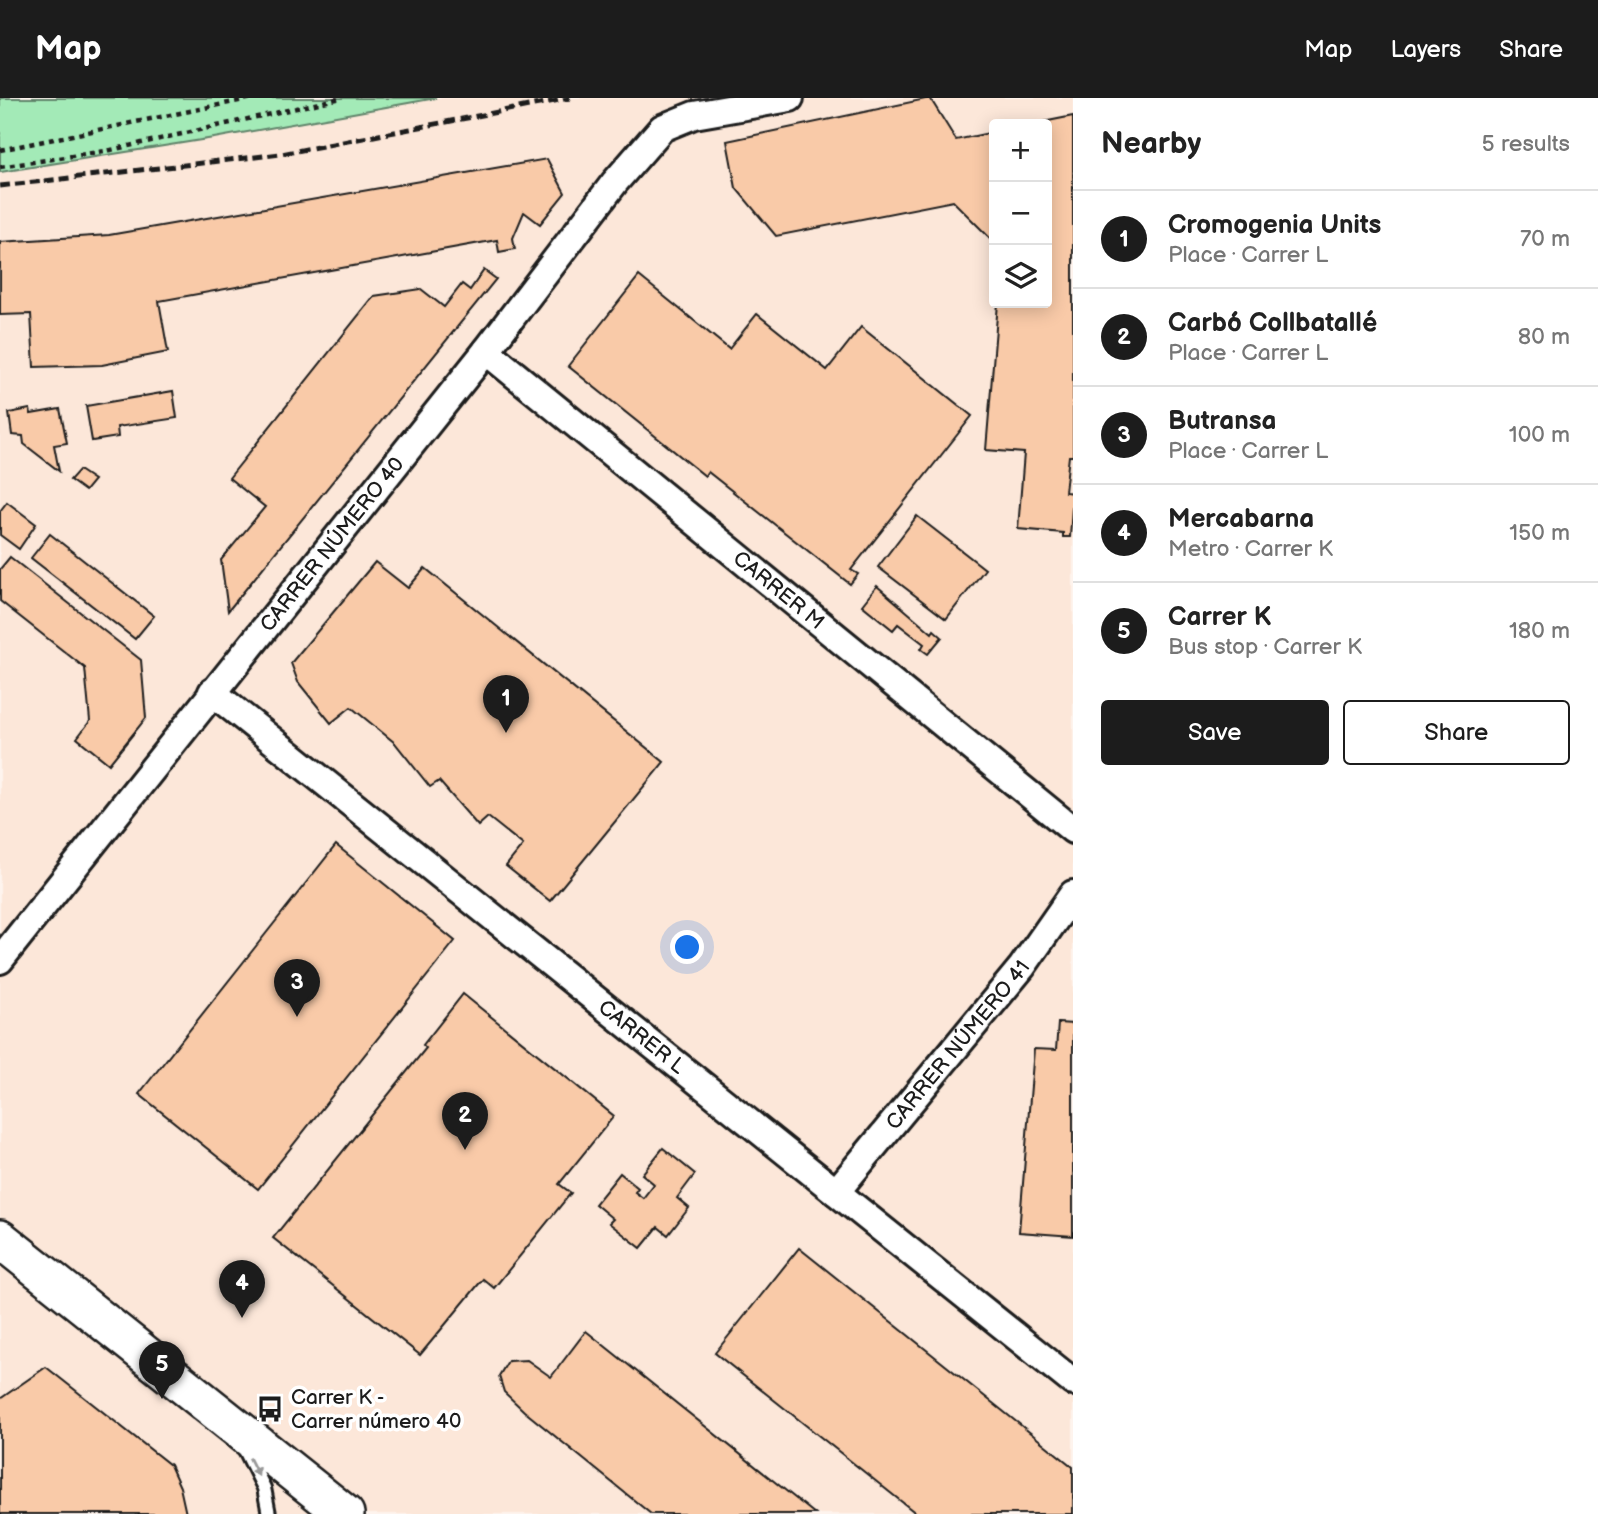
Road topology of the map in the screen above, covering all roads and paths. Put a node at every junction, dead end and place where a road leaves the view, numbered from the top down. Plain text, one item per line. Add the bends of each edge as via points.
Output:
1 (253, 98) edge
2 (341, 98) edge
3 (790, 98) edge
4 (0, 150) edge
5 (0, 167) edge
6 (486, 351) junction
7 (212, 692) junction
8 (1073, 830) edge
9 (1073, 894) edge
10 (0, 960) edge
11 (836, 1192) junction
12 (0, 1216) edge
13 (0, 1239) edge
14 (33, 1264) junction
15 (1073, 1382) edge
16 (231, 1423) junction
17 (337, 1513) edge
18 (269, 1514) edge

1 - 4 path
2 - 5 path via 124,147
3 - 6 street, CARRER NÚMERO 40 via 694,115 662,128
6 - 7 street, CARRER NÚMERO 40
6 - 8 street, CARRER M
7 - 10 street, CARRER NÚMERO 40
7 - 11 street, CARRER L
9 - 11 street, CARRER NÚMERO 41 via 1022,967
11 - 15 street, CARRER L
12 - 14 main road
13 - 14 main road
14 - 16 main road
16 - 17 main road
16 -> 18 lane via 264,1488

